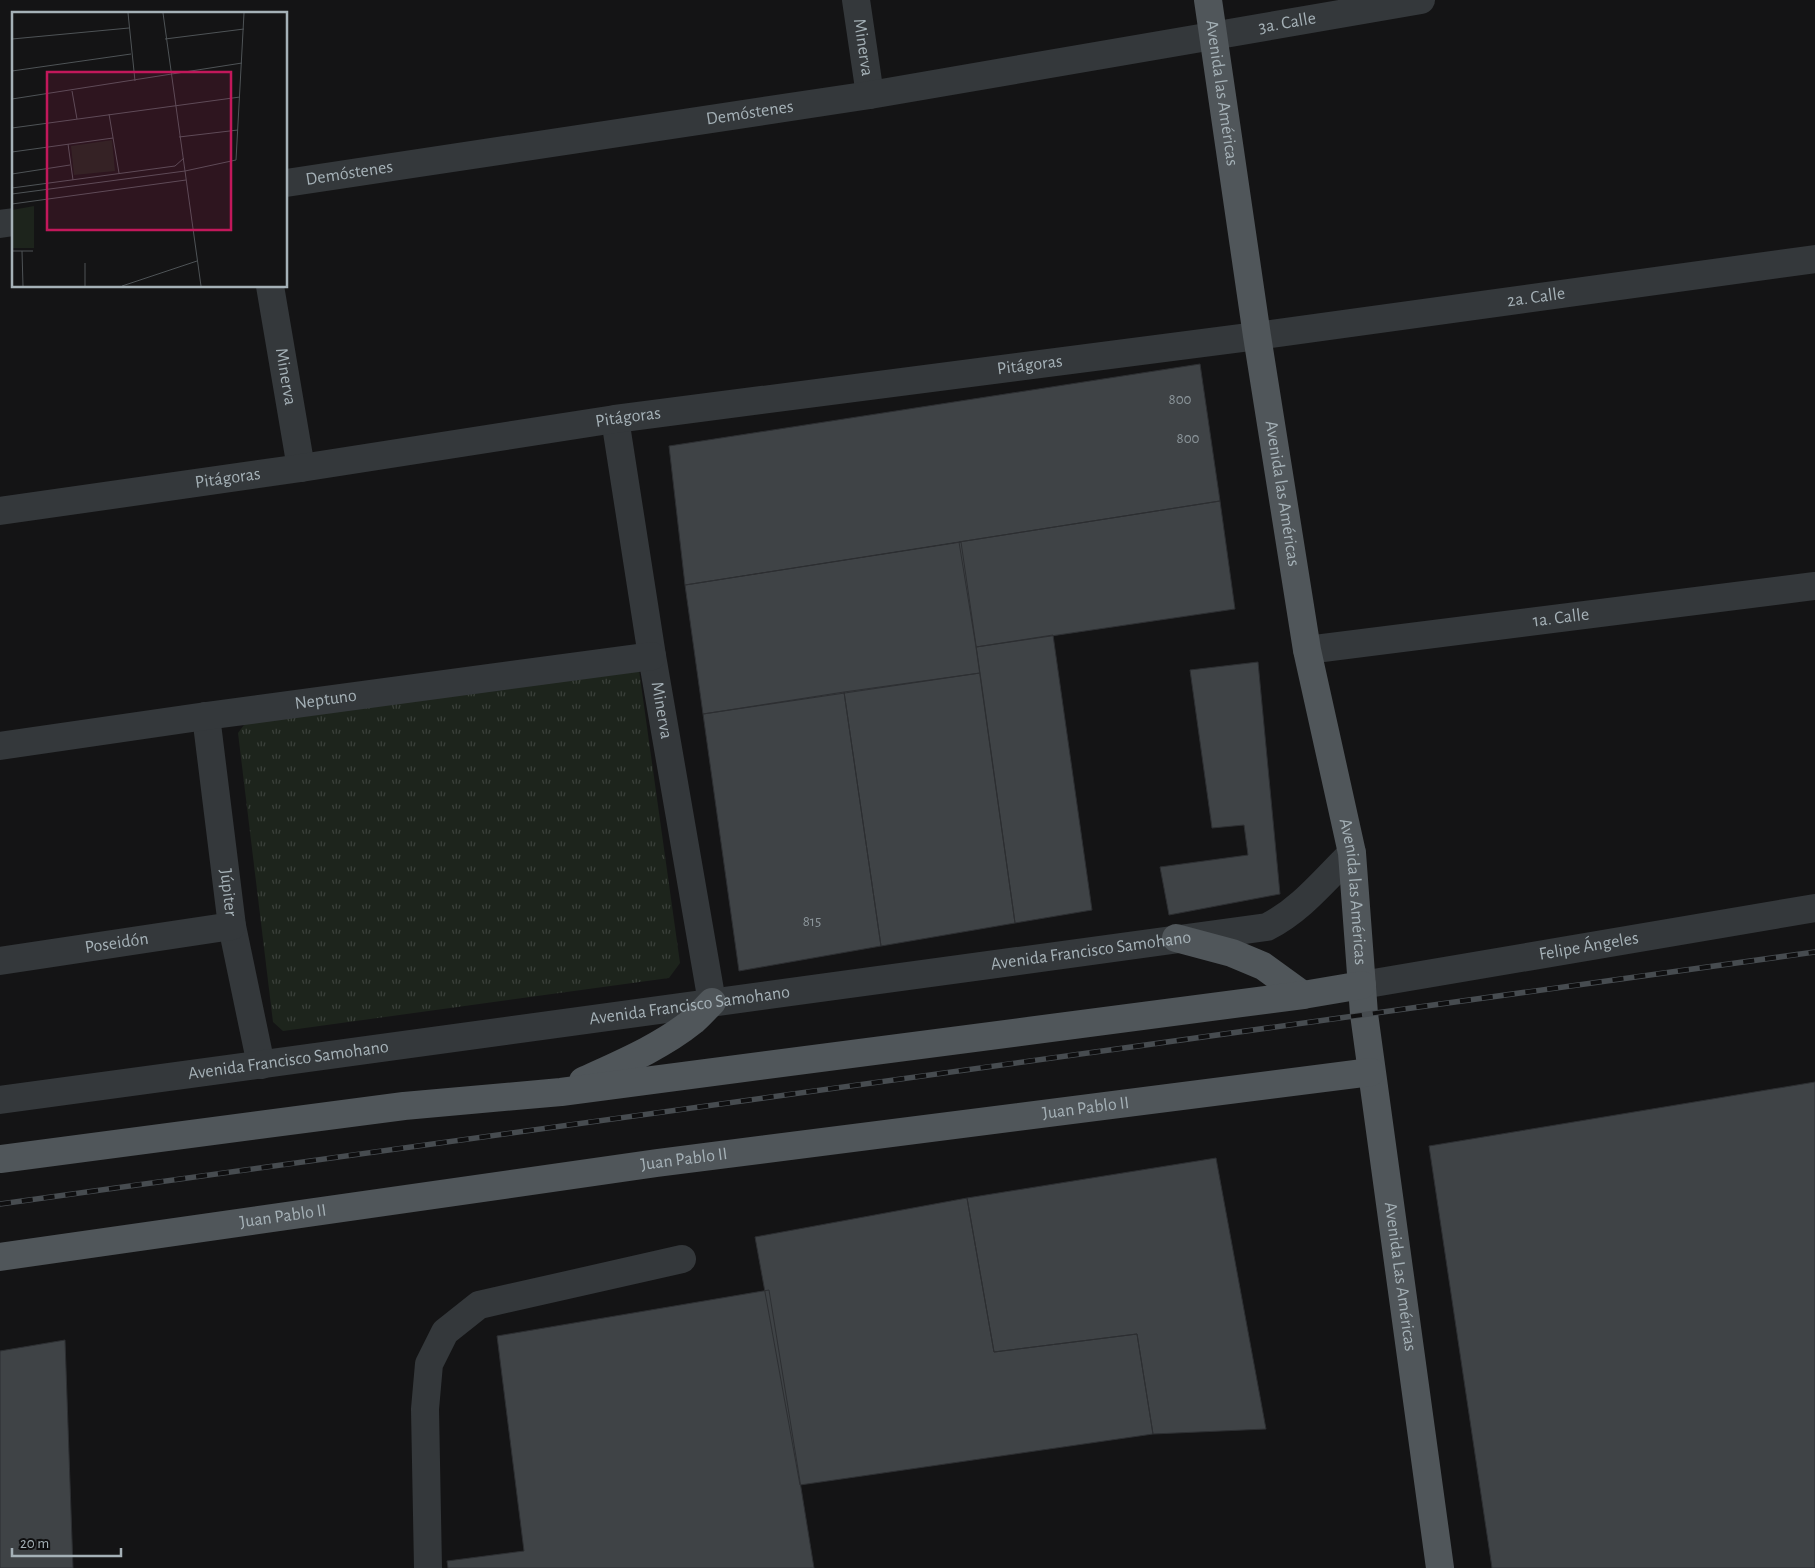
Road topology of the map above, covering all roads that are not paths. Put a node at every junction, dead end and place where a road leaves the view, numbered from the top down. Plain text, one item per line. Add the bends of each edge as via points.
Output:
1 (856, 0) edge
2 (1208, 0) edge
3 (1421, 0) edge
4 (1213, 35) junction
5 (870, 95) junction
6 (288, 183) edge
7 (1815, 259) edge
8 (270, 288) edge
9 (1257, 336) junction
10 (615, 420) junction
11 (301, 468) junction
12 (0, 511) edge
13 (1815, 586) edge
14 (1307, 650) junction
15 (652, 656) junction
16 (206, 716) junction
17 (0, 746) edge
18 (1352, 853) junction
19 (1815, 908) edge
20 (232, 926) junction
21 (1176, 938) junction
22 (0, 962) edge
23 (1362, 985) junction
24 (1302, 995) junction
25 (712, 1002) junction
26 (261, 1065) junction
27 (1371, 1072) junction
28 (562, 1092) junction
29 (0, 1100) edge
30 (0, 1159) edge
31 (0, 1256) edge
32 (682, 1259) dead end
33 (428, 1568) edge
34 (1440, 1568) edge

1 - 5 street, Minerva
2 - 4 main road, Avenida las Américas
3 - 4 street, 3a. Calle
4 - 5 street, Demóstenes
4 - 9 main road, Avenida las Américas
5 - 6 street, Demóstenes
7 - 9 street, 2a. Calle
8 - 11 street, Minerva
9 - 10 street, Pitágoras
9 - 14 main road, Avenida las Américas
10 - 11 street, Pitágoras
10 - 15 street, Minerva
11 - 12 street, Pitágoras
13 - 14 street, 1a. Calle
14 - 18 main road, Avenida las Américas
15 - 16 street, Neptuno
15 - 25 street, Minerva
16 - 17 street, Neptuno
16 - 20 street, Júpiter
18 - 21 street, Avenida Francisco Samohano via 1300,905 1267,927
18 - 23 main road, Avenida las Américas
19 - 23 street, Felipe Ángeles
20 - 22 street, Poseidón
20 - 26 street, Júpiter
21 - 24 main road via 1263,966
21 - 25 street, Avenida Francisco Samohano
23 - 24 main road
23 - 27 main road, Avenida Las Américas
24 - 28 main road
25 - 26 street, Avenida Francisco Samohano
25 - 28 main road via 678,1032
26 - 29 street, Avenida Francisco Samohano
27 - 31 main road, Juan Pablo II via 657,1163
27 - 34 main road, Avenida Las Américas
28 - 30 main road via 404,1106
32 - 33 street via 479,1305 446,1332 429,1364 425,1409

